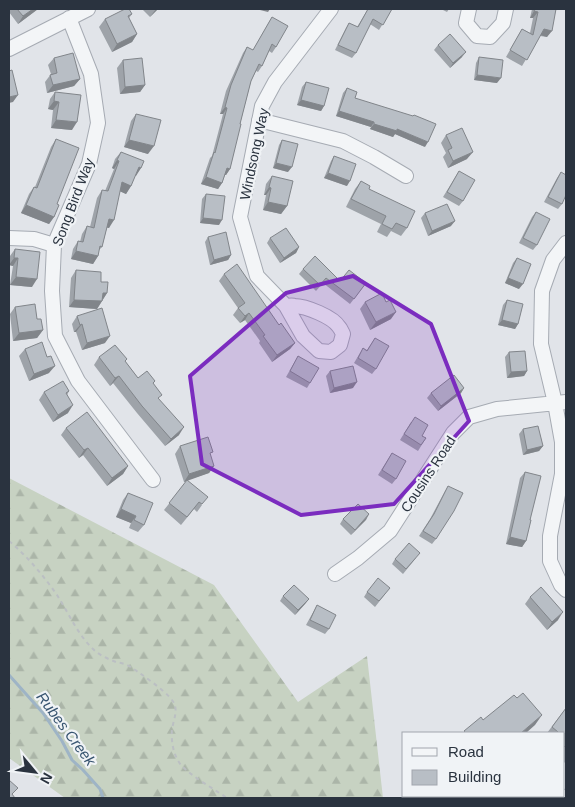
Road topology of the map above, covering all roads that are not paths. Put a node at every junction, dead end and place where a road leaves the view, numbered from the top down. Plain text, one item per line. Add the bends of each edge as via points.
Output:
1 (88, 9) edge
2 (331, 9) edge
3 (469, 9) edge
4 (506, 9) edge
5 (69, 18) junction
6 (9, 49) edge
7 (259, 120) junction
8 (406, 176) dead end
9 (9, 238) edge
10 (566, 243) edge
11 (54, 245) junction
12 (286, 306) dead end
13 (561, 402) edge
14 (153, 480) dead end
15 (335, 574) dead end
16 (566, 590) edge

1 - 5 street
2 - 7 street, Windsong Way via 275,82 262,106
3 - 4 street via 466,23 477,36 490,37 502,23
5 - 6 street
5 - 11 street, Song Bird Way via 91,74 98,123 89,164
7 - 8 street via 343,141
7 - 12 street, Windsong Way via 240,217 257,276
9 - 11 street via 34,239
10 - 13 street via 553,260 542,291 541,344
11 - 14 street, Song Bird Way via 52,291 55,336 78,381
13 - 15 street, Cousins Road via 497,409 469,417 453,433 390,531
13 - 16 street via 562,474 550,536 550,561

